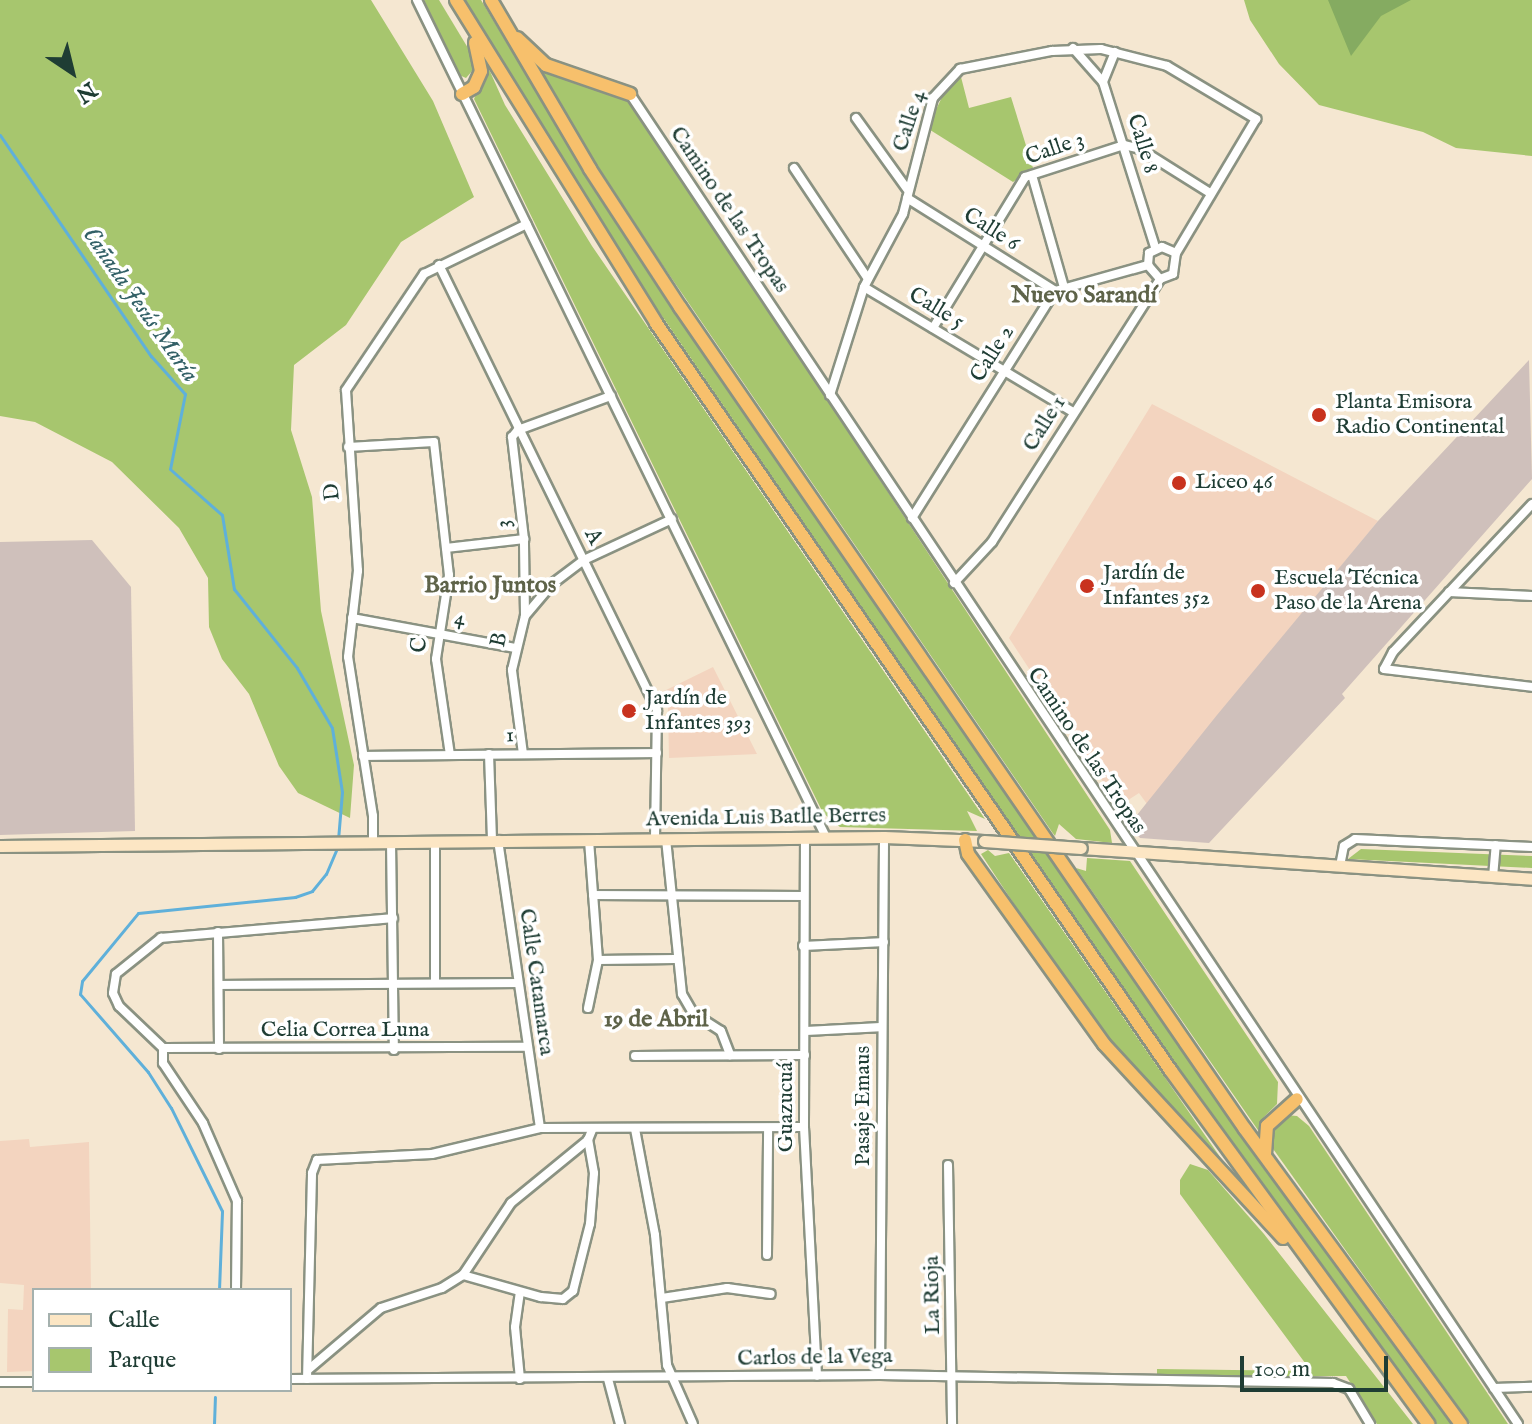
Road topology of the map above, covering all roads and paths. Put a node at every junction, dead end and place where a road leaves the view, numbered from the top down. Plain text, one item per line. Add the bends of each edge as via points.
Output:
1 (417, 0) edge
2 (456, 0) edge
3 (491, 0) edge
4 (464, 14) junction
5 (499, 16) junction
6 (1073, 48) junction
7 (1115, 52) junction
8 (1103, 82) junction
9 (462, 94) junction
10 (630, 94) joint
11 (856, 118) dead end
12 (1124, 145) junction
13 (794, 168) dead end
14 (1032, 175) junction
15 (1210, 193) junction
16 (907, 194) junction
17 (527, 224) junction
18 (984, 247) junction
19 (1155, 247) junction
20 (1176, 253) junction
21 (439, 265) junction
22 (1148, 265) junction
23 (1160, 279) junction
24 (866, 283) junction
25 (1059, 289) junction
26 (933, 328) junction
27 (1004, 371) junction
28 (830, 395) junction
29 (611, 396) junction
30 (1073, 412) junction
31 (518, 430) junction
32 (348, 447) junction
33 (1532, 504) edge
34 (912, 518) junction
35 (672, 519) junction
36 (524, 539) junction
37 (446, 548) junction
38 (584, 560) junction
39 (954, 583) junction
40 (1448, 592) junction
41 (1532, 596) edge
42 (525, 616) junction
43 (352, 618) junction
44 (438, 633) junction
45 (515, 648) junction
46 (1532, 687) edge
47 (657, 753) junction
48 (489, 754) junction
49 (523, 754) junction
50 (450, 755) junction
51 (363, 756) junction
52 (805, 837) junction
53 (826, 837) junction
54 (884, 837) junction
55 (661, 839) junction
56 (495, 840) junction
57 (589, 840) junction
58 (965, 840) junction
59 (435, 841) junction
60 (391, 842) junction
61 (373, 843) junction
62 (1496, 845) junction
63 (0, 846) edge
64 (1532, 847) edge
65 (1132, 852) junction
66 (1340, 866) junction
67 (1493, 877) junction
68 (1532, 879) edge
69 (593, 895) junction
70 (802, 896) junction
71 (671, 898) junction
72 (393, 918) junction
73 (218, 932) junction
74 (884, 942) junction
75 (803, 946) junction
76 (675, 959) junction
77 (598, 960) junction
78 (393, 983) junction
79 (435, 983) junction
80 (518, 983) junction
81 (219, 985) junction
82 (588, 1008) dead end
83 (882, 1027) junction
84 (806, 1031) junction
85 (527, 1047) junction
86 (163, 1048) junction
87 (219, 1049) junction
88 (394, 1050) junction
89 (730, 1055) junction
90 (805, 1055) junction
91 (635, 1056) dead end
92 (1297, 1099) junction
93 (804, 1127) junction
94 (540, 1128) junction
95 (635, 1129) junction
96 (768, 1129) junction
97 (592, 1130) junction
98 (588, 1140) junction
99 (1268, 1160) junction
100 (948, 1165) dead end
101 (767, 1255) dead end
102 (1316, 1273) junction
103 (463, 1275) junction
104 (236, 1288) edge
105 (520, 1293) junction
106 (771, 1294) dead end
107 (662, 1298) junction
108 (309, 1369) junction
109 (880, 1375) junction
110 (817, 1376) junction
111 (952, 1376) junction
112 (292, 1379) edge
113 (307, 1379) junction
114 (520, 1379) junction
115 (608, 1379) junction
116 (674, 1379) junction
117 (0, 1382) edge
118 (32, 1382) edge
119 (1532, 1387) edge
120 (1494, 1388) junction
121 (620, 1424) edge
122 (693, 1424) edge
123 (952, 1424) edge
124 (1370, 1424) edge
125 (1428, 1424) edge
126 (1461, 1424) edge
127 (1518, 1424) edge

1 - 9 street
2 - 4 highway
3 - 5 highway
4 - 9 highway via 481,71 474,87
4 - 102 highway via 656,323
5 - 10 highway via 546,65
5 - 99 highway via 680,307
6 - 7 street, Calle 4
6 - 8 street
6 - 16 street, Calle 4 via 960,69 951,76 933,98
7 - 8 street
7 - 15 street, Calle 4 via 1167,66 1256,119
8 - 12 street, Calle 8
9 - 17 street
10 - 28 street, Camino de las Tropas
11 - 16 street, Calle 6
12 - 14 street, Calle 3
12 - 15 street via 1140,149
12 - 19 street, Calle 8
13 - 24 street, Calle 5
14 - 18 street, Calle 3 via 1020,181
14 - 25 street
15 - 20 street
16 - 18 street, Calle 6
16 - 24 street, Calle 4
17 - 21 street, D
17 - 29 street
18 - 25 street, Calle 6
18 - 26 street, Calle 3
19 - 20 street
19 - 22 street
20 - 23 street, Calle 1 via 1173,274
21 - 31 street, A
21 - 32 street, D via 414,286 349,382
22 - 23 street
22 - 25 street
23 - 30 street, Calle 1
24 - 26 street, Calle 5
24 - 28 street, Calle 4
25 - 27 street, Calle 2
26 - 27 street, Calle 5
27 - 30 street, Calle 5
27 - 34 street, Calle 2
28 - 34 street, Camino de las Tropas
29 - 31 street
29 - 35 street
30 - 39 street, Calle 1 via 992,542
31 - 36 street, 3 via 512,437
31 - 38 street, A
32 - 37 street, C via 434,442
32 - 43 street, D via 358,571
33 - 40 street
34 - 39 street, Camino de las Tropas
35 - 38 street, B
35 - 53 street
36 - 37 street
36 - 42 street, 3
37 - 44 street, C via 449,575
38 - 42 street, B via 552,584
38 - 47 street, A via 657,710
39 - 65 street, Camino de las Tropas
40 - 41 street
40 - 46 street via 1384,669
42 - 45 street, B
43 - 44 street, 4
43 - 51 street, D via 348,657
44 - 45 street, 4
44 - 50 street, C via 436,659
45 - 49 street, B via 512,691
47 - 49 street, 1
47 - 55 street, A
48 - 49 street, 1
48 - 50 street, 1
48 - 56 street, Calle Catamarca
50 - 51 street, 1
51 - 61 street, D
52 - 53 main road, Avenida Luis Batlle Berres
52 - 55 main road, Avenida Luis Batlle Berres
52 - 70 street, Guazucuá
53 - 54 main road, Avenida Luis Batlle Berres
54 - 58 main road, Avenida Luis Batlle Berres
54 - 74 street, Pasaje Emaus
55 - 57 main road, Avenida Luis Batlle Berres
55 - 71 street, A
56 - 57 main road, Avenida Luis Batlle Berres
56 - 59 main road, Avenida Luis Batlle Berres
56 - 80 street, Calle Catamarca
57 - 69 street
58 - 65 main road, Avenida Luis Batlle Berres, bridge
58 - 102 highway via 968,854 1104,1044
59 - 60 main road, Avenida Luis Batlle Berres
59 - 79 street
60 - 61 main road, Avenida Luis Batlle Berres
60 - 72 street
61 - 63 main road, Avenida Luis Batlle Berres
62 - 64 street
62 - 66 street via 1355,839 1344,846
62 - 67 street
65 - 66 main road, Avenida Luis Batlle Berres
65 - 92 street, Camino de las Tropas
66 - 67 main road, Avenida Luis Batlle Berres
67 - 68 main road, Avenida Luis Batlle Berres
69 - 71 street
69 - 77 street
70 - 71 street
70 - 75 street, Guazucuá
71 - 76 street, A
72 - 73 street
72 - 78 street
73 - 81 street
73 - 86 street via 151,941 116,974 113,993 119,1006
74 - 75 street
74 - 83 street, Pasaje Emaus
75 - 84 street, Guazucuá
76 - 77 street
76 - 89 street, A via 688,1008 721,1031
77 - 82 street
78 - 79 street
78 - 81 street
78 - 88 street
79 - 80 street
80 - 85 street, Calle Catamarca
81 - 87 street
83 - 84 street
83 - 109 street, Pasaje Emaus
84 - 90 street, Guazucuá
85 - 88 street, Celia Correa Luna
85 - 94 street, Calle Catamarca
86 - 87 street, Celia Correa Luna
86 - 104 street via 163,1063 203,1123 237,1201
87 - 88 street, Celia Correa Luna
89 - 90 street
89 - 91 street
90 - 93 street, Guazucuá
92 - 99 highway via 1267,1126 1263,1138
92 - 120 street, Camino de las Tropas
93 - 96 street
93 - 110 street, Guazucuá
94 - 97 street
94 - 108 street via 432,1154 314,1162
95 - 96 street
95 - 97 street
95 - 107 street
96 - 101 street
97 - 98 street
98 - 103 street via 516,1198
98 - 105 street via 594,1173 590,1224 573,1291 563,1299
99 - 126 highway
100 - 111 street, La Rioja
102 - 125 highway
103 - 105 street
103 - 108 street via 442,1288 381,1308
105 - 114 street via 515,1327
106 - 107 street via 727,1288
107 - 116 street via 667,1365
108 - 113 street
109 - 110 street, Carlos de la Vega
109 - 111 street, Carlos de la Vega
110 - 116 street, Carlos de la Vega
111 - 123 street, La Rioja
111 - 124 street, Carlos de la Vega via 1339,1384 1354,1395
112 - 113 street, Carlos de la Vega
113 - 114 street, Carlos de la Vega
114 - 115 street, Carlos de la Vega
115 - 116 street, Carlos de la Vega
115 - 121 street
116 - 122 street
117 - 118 street
119 - 120 street
120 - 127 street, Camino de las Tropas

